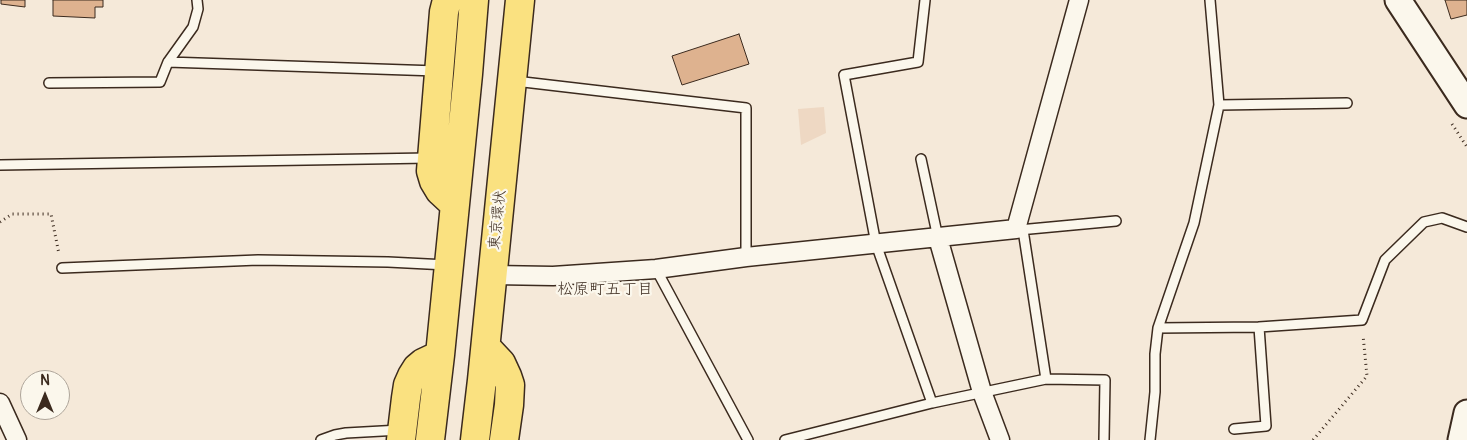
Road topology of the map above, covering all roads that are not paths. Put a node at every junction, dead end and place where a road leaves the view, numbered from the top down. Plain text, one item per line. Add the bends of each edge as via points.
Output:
1 (197, 0) edge
2 (447, 0) edge
3 (474, 0) edge
4 (520, 0) edge
5 (925, 0) edge
6 (1079, 0) edge
7 (1210, 0) edge
8 (1398, 0) edge
9 (168, 62) junction
10 (439, 72) junction
11 (512, 81) junction
12 (48, 83) dead end
13 (1347, 103) dead end
14 (1219, 105) junction
15 (1467, 105) edge
16 (432, 158) junction
17 (921, 158) dead end
18 (0, 165) edge
19 (454, 204) junction
20 (1116, 221) dead end
21 (1467, 227) edge
22 (1019, 230) junction
23 (938, 238) junction
24 (876, 244) junction
25 (746, 257) junction
26 (449, 265) junction
27 (62, 268) road end
28 (656, 270) junction
29 (493, 275) junction
30 (1158, 328) junction
31 (1260, 328) junction
32 (486, 346) junction
33 (440, 355) junction
34 (1046, 379) junction
35 (982, 392) junction
36 (0, 403) edge
37 (932, 403) junction
38 (1467, 413) edge
39 (1234, 429) dead end
40 (402, 435) edge
41 (17, 440) edge
42 (321, 440) edge
43 (430, 440) edge
44 (475, 440) edge
45 (504, 440) edge
46 (748, 440) edge
47 (785, 440) edge
48 (1000, 440) edge
49 (1104, 440) edge
50 (1150, 440) edge
51 (1461, 440) edge

1 - 9 lane via 194,27
2 - 10 highway
3 - 19 highway
4 - 11 highway, 東京環状
5 - 24 lane via 918,62 844,75
6 - 22 street
7 - 14 lane
8 - 15 street
9 - 10 lane
9 - 12 lane via 160,82
10 - 16 highway
11 - 25 lane via 746,108
11 - 29 highway, 東京環状
13 - 14 lane
14 - 30 lane via 1194,223
16 - 18 lane
16 - 19 highway via 434,181
17 - 23 lane
19 - 26 highway
20 - 22 lane
21 - 31 lane via 1442,218 1424,222 1385,260 1362,320
22 - 23 street
22 - 34 lane
23 - 24 street
23 - 35 street
24 - 25 street
24 - 37 lane
25 - 28 street
26 - 27 lane via 258,260
26 - 33 highway
28 - 29 street via 553,276
28 - 46 lane
29 - 32 highway, 東京環状
30 - 31 lane
30 - 50 lane
31 - 39 lane via 1266,426
32 - 44 highway, 東京環状
32 - 45 highway via 501,363 510,386
33 - 40 highway via 417,368 412,376
33 - 43 highway
34 - 35 lane
34 - 49 lane via 1105,380
35 - 37 lane
35 - 48 street
36 - 41 street
37 - 47 lane
38 - 51 street
40 - 42 lane via 376,431 346,433

